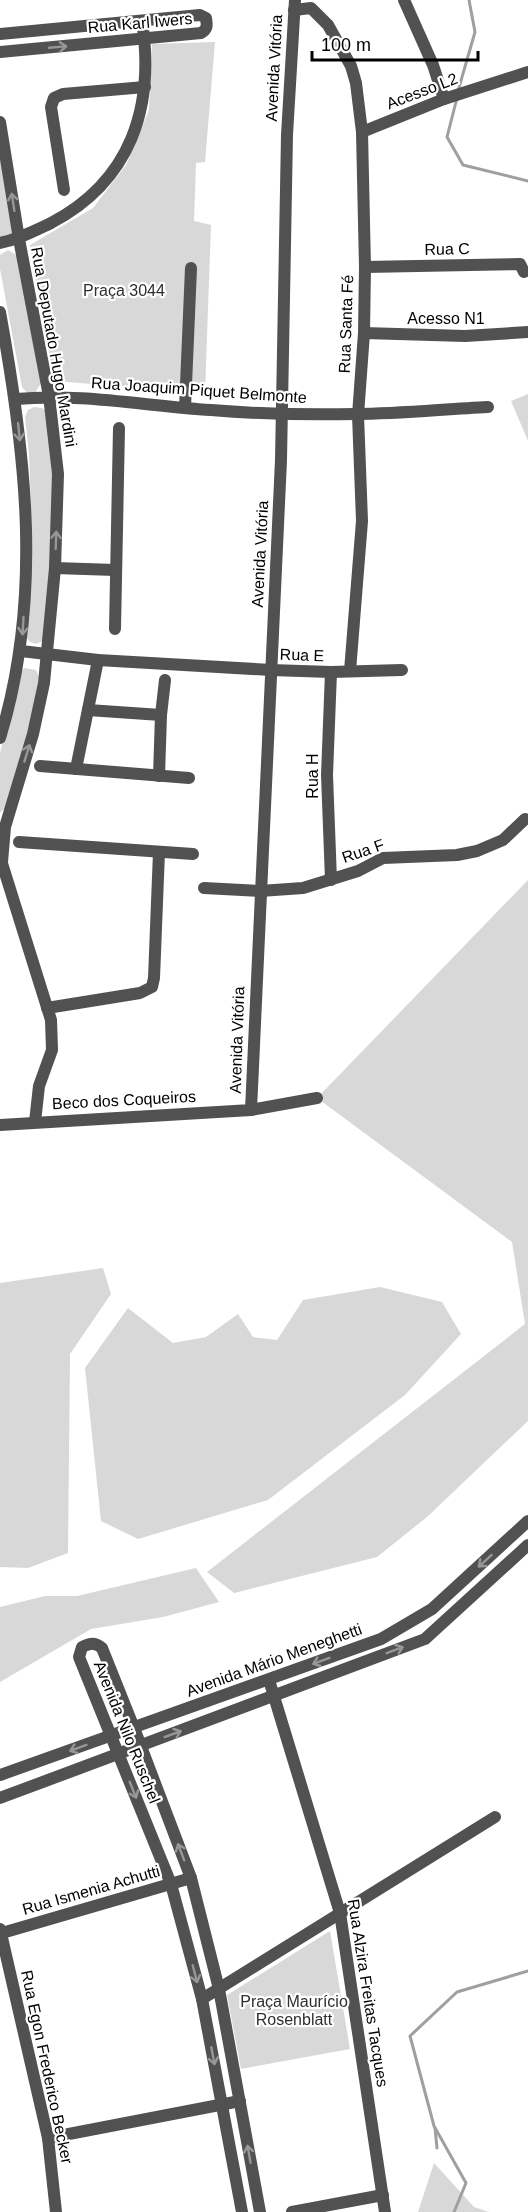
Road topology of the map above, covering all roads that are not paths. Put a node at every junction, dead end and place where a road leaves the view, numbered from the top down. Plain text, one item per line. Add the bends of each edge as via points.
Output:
1 (404, 0) edge
2 (294, 5) edge
3 (142, 21) junction
4 (0, 34) edge
5 (145, 39) junction
6 (0, 52) edge
7 (528, 72) edge
8 (145, 87) junction
9 (444, 99) junction
10 (0, 122) edge
11 (362, 132) junction
12 (64, 190) dead end
13 (19, 239) junction
14 (0, 243) edge
15 (365, 267) junction
16 (191, 268) dead end
17 (524, 272) dead end
18 (0, 312) edge
19 (528, 332) edge
20 (364, 333) junction
21 (49, 396) junction
22 (16, 399) junction
23 (488, 407) dead end
24 (185, 408) junction
25 (281, 414) junction
26 (358, 414) junction
27 (119, 428) dead end
28 (55, 567) junction
29 (115, 570) junction
30 (115, 629) dead end
31 (21, 651) junction
32 (47, 654) junction
33 (98, 660) junction
34 (271, 670) junction
35 (402, 670) dead end
36 (350, 671) junction
37 (331, 672) junction
38 (165, 680) dead end
39 (88, 710) junction
40 (161, 715) junction
41 (0, 738) edge
42 (40, 766) dead end
43 (76, 769) junction
44 (159, 776) junction
45 (189, 778) dead end
46 (4, 818) edge
47 (525, 819) dead end
48 (19, 842) dead end
49 (159, 852) junction
50 (193, 854) dead end
51 (1, 860) edge
52 (331, 880) junction
53 (204, 888) dead end
54 (260, 891) junction
55 (47, 1008) junction
56 (316, 1098) dead end
57 (251, 1110) junction
58 (35, 1122) junction
59 (0, 1125) edge
60 (526, 1526) edge
61 (528, 1545) edge
62 (415, 1619) junction
63 (425, 1639) junction
64 (269, 1680) junction
65 (275, 1696) junction
66 (134, 1728) junction
67 (111, 1736) junction
68 (141, 1746) junction
69 (119, 1754) junction
70 (0, 1775) edge
71 (0, 1798) edge
72 (495, 1817) dead end
73 (190, 1878) junction
74 (171, 1884) junction
75 (340, 1913) junction
76 (1, 1931) edge
77 (219, 1989) junction
78 (202, 1999) junction
79 (240, 2102) junction
80 (223, 2106) junction
81 (48, 2138) junction
82 (383, 2194) junction
83 (57, 2212) edge
84 (242, 2212) edge
85 (260, 2212) edge
86 (292, 2212) edge
87 (385, 2212) edge

1 - 9 street
2 - 11 street, Rua Santa Fé via 311,8 340,43 356,83
2 - 25 street, Avenida Vitória
3 - 4 street, Rua Karl Iwers
3 - 5 street
3 - 5 street, Rua Karl Iwers via 200,15 206,18 206,31 201,33
6 -> 5 street, Rua Karl Iwers
5 - 8 street
7 - 9 street, Acesso L2
8 - 12 street via 63,94 51,102
8 - 13 street via 129,143 102,187 64,216
9 - 11 street, Acesso L2
13 -> 10 street, Rua Deputado Hugo Mardini
11 - 15 street, Rua Santa Fé
13 - 14 street
13 - 21 street, Rua Deputado Hugo Mardini
15 - 17 street, Rua C via 520,264
15 - 20 street, Rua Santa Fé
16 - 24 street
18 - 22 street
19 - 20 street, Acesso N1 via 465,336
20 - 26 street, Rua Santa Fé
21 - 22 street, Rua Joaquim Piquet Belmonte
21 - 24 street, Rua Joaquim Piquet Belmonte
28 -> 21 street, Rua Deputado Hugo Mardini via 58,474
22 -> 31 street via 27,537
23 - 26 street, Rua Joaquim Piquet Belmonte
24 - 25 street, Rua Joaquim Piquet Belmonte
25 - 26 street, Rua Joaquim Piquet Belmonte
25 - 34 street, Avenida Vitória
26 - 36 street, Rua Santa Fé via 362,520
27 - 29 street
28 - 29 street
28 - 32 street, Rua Deputado Hugo Mardini
29 - 30 street
31 - 32 street, Rua E
31 - 41 street
32 - 33 street, Rua E
46 -> 32 street, Rua Deputado Hugo Mardini via 33,734
33 - 34 street, Rua E
33 - 39 street
34 - 37 street, Rua E
34 - 54 street, Avenida Vitória
35 - 36 street, Rua E
36 - 37 street, Rua E
37 - 52 street, Rua H via 327,775
38 - 40 street
39 - 40 street
39 - 43 street
40 - 44 street
42 - 43 street
43 - 44 street
44 - 45 street
46 - 51 street, Rua Deputado Hugo Mardini
47 - 52 street, Rua F via 503,840 477,851 383,858
48 - 49 street
49 - 50 street
49 - 55 street via 152,987 140,993
51 - 55 street, Rua Deputado Hugo Mardini
52 - 54 street, Rua F via 303,888
53 - 54 street, Rua F
54 - 57 street, Avenida Vitória
55 - 58 street, Rua Deputado Hugo Mardini via 52,1050 39,1086
56 - 57 street, Beco dos Coqueiros
57 - 58 street, Beco dos Coqueiros
58 - 59 street, Beco dos Coqueiros
60 -> 62 street, Avenida Mário Meneghetti via 432,1609
61 - 63 street, Avenida Mário Meneghetti
62 - 63 street
62 -> 64 street, Avenida Mário Meneghetti via 381,1640
65 -> 63 street, Avenida Mário Meneghetti
64 - 65 street, Rua Alzira Freitas Tacques
64 - 66 street, Avenida Mário Meneghetti
68 -> 65 street, Avenida Mário Meneghetti
65 - 75 street, Rua Alzira Freitas Tacques
66 - 67 street, Avenida Mário Meneghetti
66 - 67 street, Avenida Nilo Ruschel via 102,1648 97,1644 81,1647 79,1657
66 - 68 street, Avenida Nilo Ruschel
67 - 69 street, Avenida Nilo Ruschel
67 -> 70 street, Avenida Mário Meneghetti
68 - 69 street, Avenida Mário Meneghetti
73 -> 68 street, Avenida Nilo Ruschel
69 - 71 street, Avenida Mário Meneghetti
69 -> 74 street, Avenida Nilo Ruschel
72 - 75 street
73 - 74 street, Rua Ismenia Achutti
73 - 77 street, Avenida Nilo Ruschel
74 - 76 street, Rua Ismenia Achutti
74 -> 78 street, Avenida Nilo Ruschel
75 - 77 street
75 - 82 street, Rua Alzira Freitas Tacques
76 - 81 street, Rua Egon Frederico Becker
77 - 78 street
77 - 79 street, Avenida Nilo Ruschel
78 -> 80 street, Avenida Nilo Ruschel
79 - 80 street
85 -> 79 street, Avenida Nilo Ruschel
80 - 81 street
80 - 84 street, Avenida Nilo Ruschel
81 - 83 street, Rua Egon Frederico Becker
82 - 86 street
82 - 87 street, Rua Alzira Freitas Tacques

